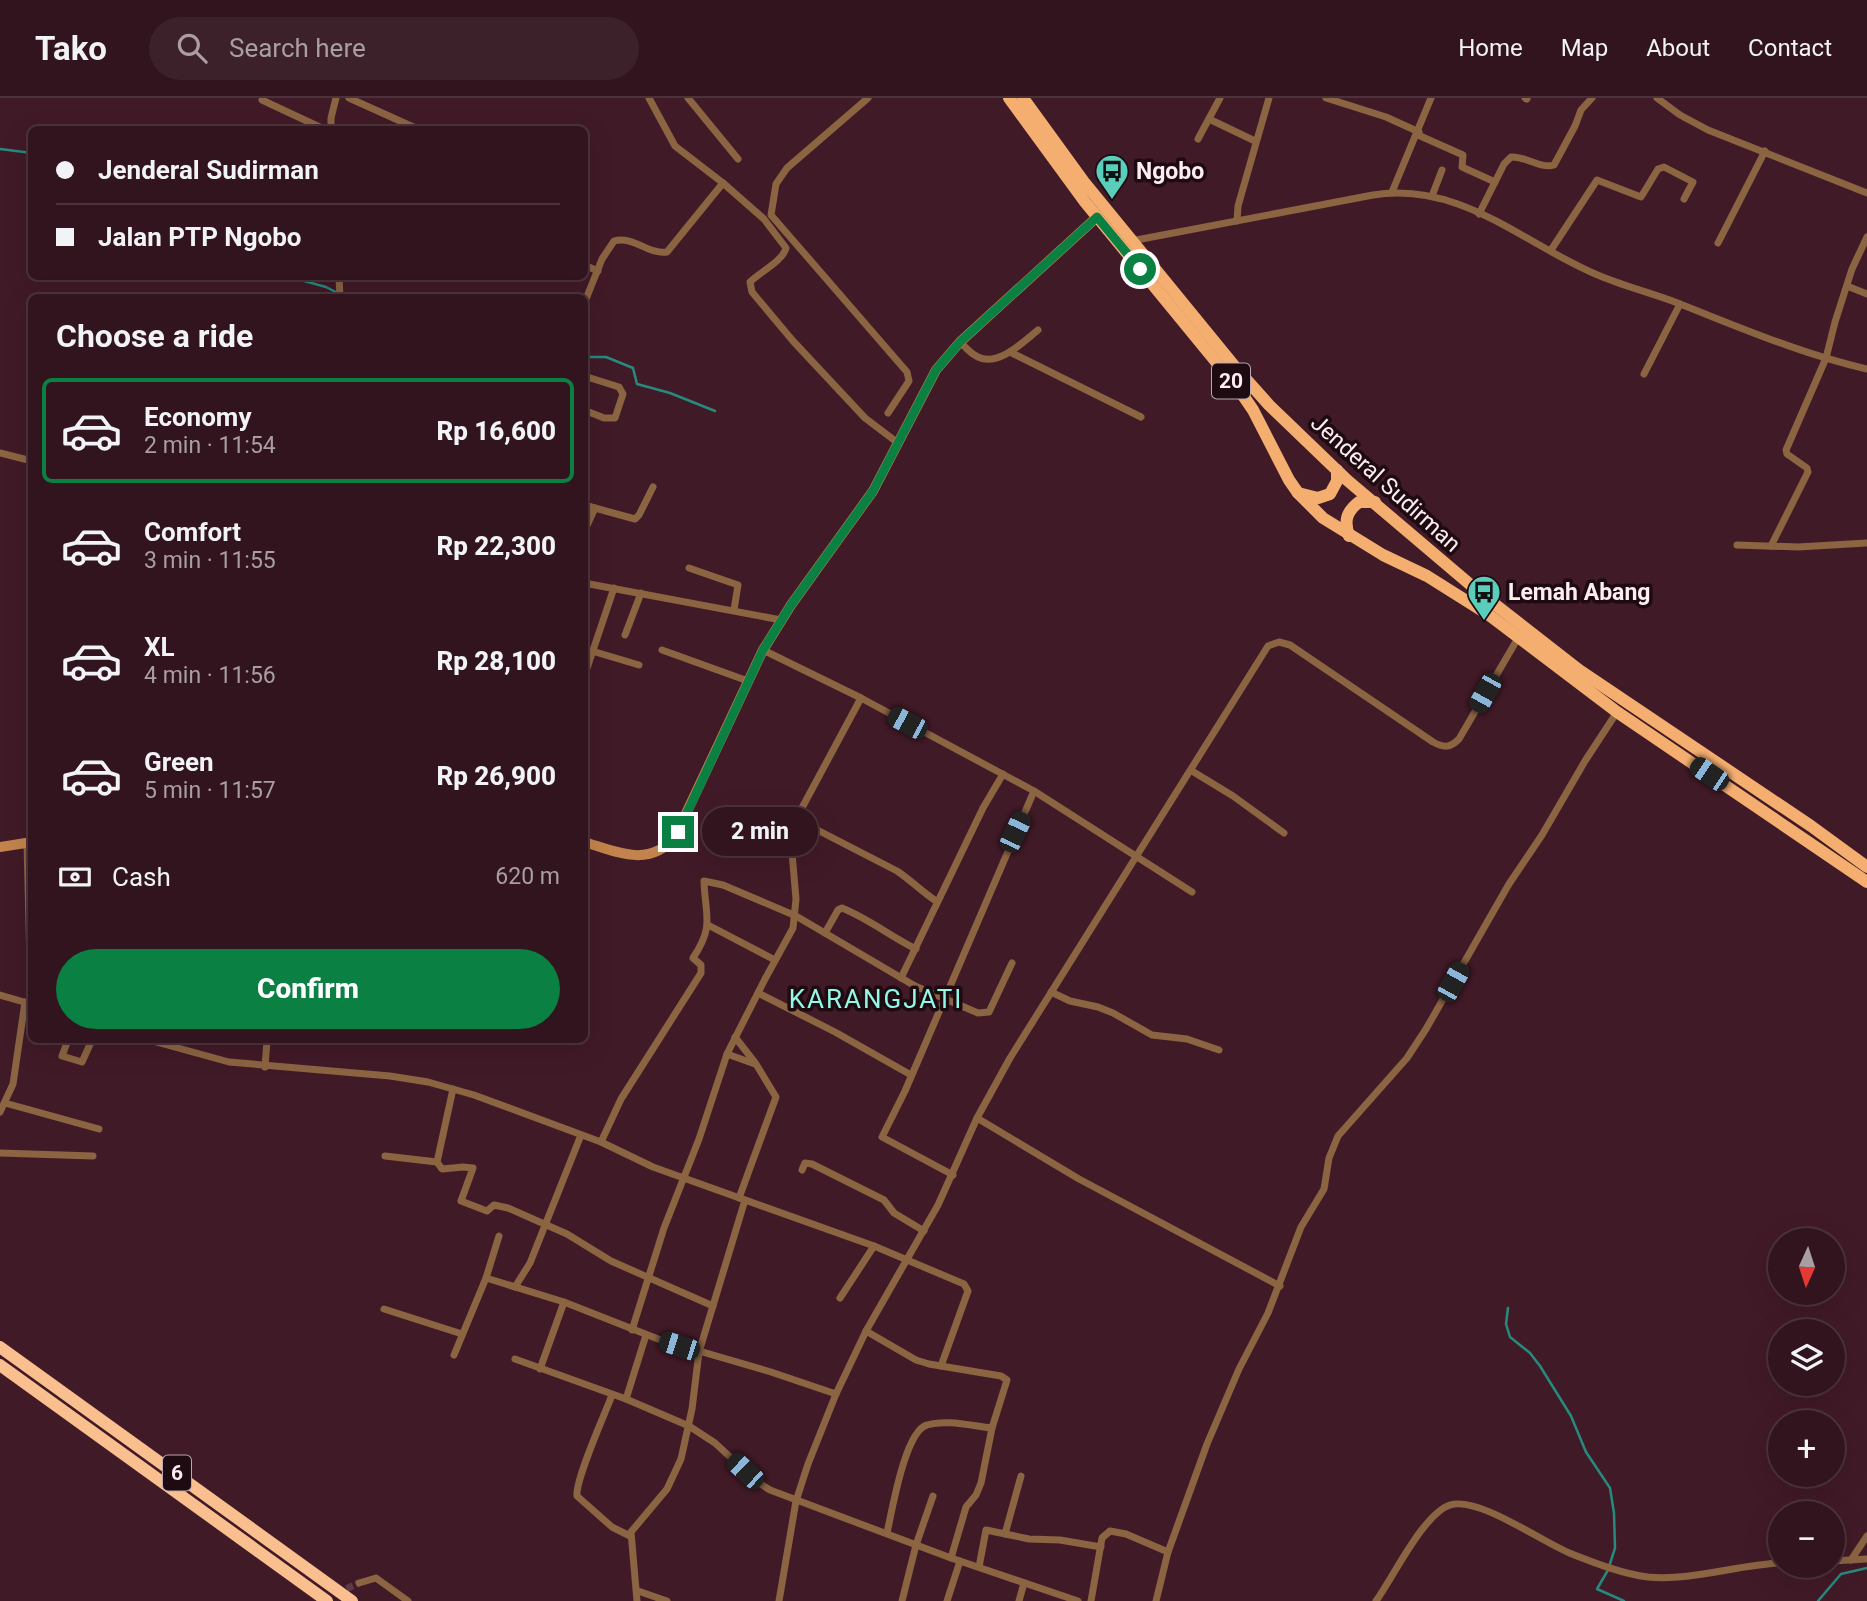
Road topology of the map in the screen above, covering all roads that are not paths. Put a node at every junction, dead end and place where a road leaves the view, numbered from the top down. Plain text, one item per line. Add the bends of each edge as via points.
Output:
1 (336, 98) edge
2 (349, 98) edge
3 (649, 98) edge
4 (688, 98) edge
5 (869, 98) edge
6 (1009, 98) edge
7 (1023, 98) edge
8 (1220, 98) edge
9 (1269, 98) edge
10 (1326, 98) edge
11 (1431, 98) edge
12 (1592, 98) edge
13 (1657, 98) edge
14 (262, 100) dead end
15 (1209, 119) junction
16 (319, 126) edge
17 (329, 126) edge
18 (411, 126) edge
19 (1418, 133) junction
20 (1198, 139) dead end
21 (1255, 141) junction
22 (1765, 151) junction
23 (738, 159) dead end
24 (1442, 170) dead end
25 (1495, 182) junction
26 (723, 183) junction
27 (1392, 192) junction
28 (1867, 192) edge
29 (1432, 196) junction
30 (1684, 199) dead end
31 (1479, 214) junction
32 (1097, 217) junction
33 (1237, 221) junction
34 (1867, 237) edge
35 (1131, 241) junction
36 (1718, 243) dead end
37 (1551, 250) junction
38 (1858, 256) junction
39 (1867, 260) edge
40 (588, 267) edge
41 (598, 271) junction
42 (1847, 286) junction
43 (588, 294) edge
44 (1867, 294) edge
45 (1680, 304) junction
46 (1038, 330) dead end
47 (960, 342) junction
48 (1010, 352) junction
49 (1826, 358) junction
50 (1867, 369) edge
51 (1644, 374) dead end
52 (588, 377) edge
53 (588, 412) edge
54 (888, 413) dead end
55 (1142, 417) dead end
56 (898, 443) junction
57 (0, 453) edge
58 (28, 460) edge
59 (1337, 470) junction
60 (653, 487) dead end
61 (1298, 493) junction
62 (1375, 502) junction
63 (588, 506) edge
64 (595, 508) junction
65 (588, 523) edge
66 (1349, 536) junction
67 (1867, 543) edge
68 (1738, 545) dead end
69 (1771, 546) junction
70 (689, 568) dead end
71 (588, 584) edge
72 (614, 588) junction
73 (641, 593) junction
74 (734, 610) junction
75 (781, 620) junction
76 (625, 635) dead end
77 (1518, 638) junction
78 (662, 650) dead end
79 (763, 650) junction
80 (592, 651) junction
81 (588, 664) edge
82 (639, 665) dead end
83 (748, 681) junction
84 (861, 698) junction
85 (1617, 712) junction
86 (1192, 771) junction
87 (1003, 774) junction
88 (1034, 791) junction
89 (796, 819) junction
90 (1284, 833) dead end
91 (28, 842) edge
92 (588, 843) edge
93 (0, 847) edge
94 (1136, 855) junction
95 (1867, 867) edge
96 (1867, 882) edge
97 (1192, 892) dead end
98 (936, 901) junction
99 (796, 916) junction
100 (708, 925) junction
101 (825, 933) junction
102 (916, 948) junction
103 (775, 960) junction
104 (1012, 963) dead end
105 (901, 978) junction
106 (1051, 992) junction
107 (758, 993) junction
108 (0, 995) edge
109 (944, 998) junction
110 (25, 1002) junction
111 (28, 1003) edge
112 (735, 1037) junction
113 (67, 1043) edge
114 (91, 1043) edge
115 (165, 1043) edge
116 (267, 1043) edge
117 (1219, 1050) dead end
118 (727, 1054) junction
119 (756, 1064) junction
120 (265, 1067) junction
121 (911, 1075) junction
122 (453, 1089) junction
123 (5, 1103) junction
124 (0, 1112) edge
125 (977, 1118) junction
126 (99, 1129) dead end
127 (581, 1135) junction
128 (601, 1143) junction
129 (0, 1153) edge
130 (93, 1156) dead end
131 (385, 1156) dead end
132 (437, 1162) junction
133 (802, 1170) dead end
134 (953, 1175) junction
135 (685, 1178) junction
136 (742, 1199) junction
137 (544, 1224) junction
138 (923, 1231) junction
139 (499, 1236) dead end
140 (874, 1246) junction
141 (906, 1259) junction
142 (649, 1277) junction
143 (486, 1279) junction
144 (1280, 1286) junction
145 (515, 1287) junction
146 (840, 1298) dead end
147 (564, 1302) junction
148 (713, 1306) junction
149 (384, 1309) dead end
150 (632, 1330) junction
151 (866, 1331) junction
152 (462, 1334) junction
153 (646, 1335) junction
154 (0, 1347) edge
155 (699, 1352) junction
156 (454, 1355) dead end
157 (515, 1359) dead end
158 (0, 1365) edge
159 (941, 1366) junction
160 (540, 1369) junction
161 (836, 1394) junction
162 (612, 1395) junction
163 (626, 1399) junction
164 (689, 1426) junction
165 (992, 1428) junction
166 (1021, 1476) dead end
167 (933, 1496) dead end
168 (796, 1501) junction
169 (887, 1533) junction
170 (1005, 1534) junction
171 (630, 1536) junction
172 (1867, 1536) edge
173 (916, 1545) junction
174 (1101, 1547) junction
175 (1168, 1552) junction
176 (951, 1558) junction
177 (1867, 1559) edge
178 (1845, 1560) edge
179 (1851, 1560) junction
180 (960, 1561) junction
181 (1768, 1565) edge
182 (979, 1567) junction
183 (359, 1583) tunnel mouth
184 (1024, 1583) junction
185 (638, 1591) junction
186 (327, 1601) edge
187 (352, 1601) edge
188 (408, 1601) edge
189 (638, 1601) edge
190 (667, 1601) edge
191 (779, 1601) edge
192 (902, 1601) edge
193 (947, 1601) edge
194 (1019, 1601) edge
195 (1078, 1601) edge
196 (1091, 1601) edge
197 (1156, 1601) edge
198 (1376, 1601) edge

1 - 17 street
2 - 18 street
3 - 26 street via 675,146
4 - 23 street
5 - 54 street via 787,168 776,184 771,215 907,372 909,381
6 - 32 highway, Jenderal Sudirman / 20
7 - 35 highway, Jenderal Sudirman / 20
8 - 15 street
9 - 21 street
10 - 19 street
11 - 19 street
12 - 25 street via 1581,110 1554,165 1511,157
13 - 22 street via 1694,123
14 - 16 street
15 - 20 street
15 - 21 street
19 - 25 street via 1463,155 1462,167
19 - 27 street
21 - 33 street
22 - 28 street
22 - 36 street
24 - 29 street
25 - 31 street
26 - 41 street via 667,252 617,239
26 - 56 street via 764,219 786,248 750,282 752,292 865,418
27 - 29 street
27 - 33 street
29 - 31 street
30 - 37 street via 1693,182 1664,167 1658,169 1641,197 1597,180
31 - 37 street
32 - 47 main road
32 - 61 highway, Jenderal Sudirman / 20 via 1240,391
33 - 35 street
34 - 38 street
35 - 59 highway, Jenderal Sudirman / 20 via 1261,397
37 - 45 street via 1603,277
38 - 39 street
38 - 42 street
40 - 41 street
41 - 43 street
42 - 44 street
42 - 49 street
45 - 49 street
45 - 51 street
46 - 48 street
47 - 48 street via 979,358
47 - 56 main road via 936,370
48 - 55 street
49 - 50 street
49 - 69 street via 1786,450 1807,468 1807,475
52 - 53 street via 619,387 623,394 615,418
56 - 75 main road via 865,503
57 - 58 street
59 - 61 highway via 1330,494 1318,498
59 - 62 highway, Jenderal Sudirman / 20
60 - 64 street via 635,519
61 - 66 highway, Jenderal Sudirman / 20
62 - 66 highway via 1359,502 1348,513
62 - 95 highway, Jenderal Sudirman / 20 via 1479,593 1580,670
63 - 64 street
64 - 65 street
66 - 77 highway, Jenderal Sudirman / 20 via 1427,576
67 - 69 street
68 - 69 street
70 - 74 street via 738,585
71 - 72 street
72 - 73 street
72 - 80 street
73 - 74 street
73 - 76 street
74 - 75 street
75 - 79 main road
77 - 85 highway, Jenderal Sudirman / 20
77 - 86 street via 1450,747 1433,742 1290,645 1273,643
78 - 83 street
79 - 83 main road
79 - 84 street
80 - 81 street
80 - 82 street
83 - 92 main road via 670,843 648,856
84 - 87 street
84 - 89 street
85 - 96 highway, Jenderal Sudirman / 20
85 - 144 street via 1509,884 1421,1037 1338,1136 1324,1189 1301,1227
86 - 90 street
86 - 94 street
87 - 88 street
87 - 98 street
88 - 94 street
88 - 109 street
89 - 98 street via 911,880 916,889
89 - 99 street via 791,841
91 - 93 main road
94 - 97 street
94 - 106 street
98 - 102 street
99 - 100 street via 704,881
99 - 101 street
99 - 103 street
100 - 103 street
100 - 128 street via 693,958 701,972 621,1099
101 - 102 street via 842,908
101 - 105 street
102 - 105 street
103 - 107 street
104 - 109 street via 989,1012 971,1011
105 - 109 street
106 - 117 street via 1106,1010 1152,1035 1188,1039
106 - 125 street
107 - 112 street
107 - 121 street
108 - 110 street
109 - 121 street
110 - 111 street
110 - 123 street via 13,1084
112 - 118 street
112 - 119 street
113 - 114 street via 62,1056 82,1062
115 - 120 street via 209,1058
116 - 120 street
118 - 119 street
118 - 135 street
119 - 136 street via 776,1097
120 - 122 street via 377,1074
121 - 134 street via 882,1138
122 - 127 street
122 - 132 street
123 - 124 street
123 - 126 street
125 - 134 street
125 - 144 street via 1079,1179
127 - 128 street
127 - 137 street
128 - 135 street
129 - 130 street
131 - 132 street
132 - 137 street via 442,1169 473,1168 461,1201 487,1211 499,1205
133 - 138 street via 805,1163 811,1164 884,1200 894,1213
134 - 138 street
135 - 136 street
135 - 142 street
136 - 140 street
136 - 148 street
137 - 142 street
137 - 145 street via 530,1263
138 - 141 street
139 - 143 street
140 - 141 street
140 - 146 street
141 - 151 street
141 - 159 street via 964,1284 968,1290
142 - 148 street
142 - 150 street
143 - 145 street
143 - 152 street
144 - 175 street via 1223,1406
145 - 147 street
147 - 150 street
147 - 160 street
148 - 155 street
149 - 152 street
150 - 153 street
151 - 159 street via 916,1360
151 - 161 street
152 - 156 street
153 - 155 street
153 - 163 street
154 - 187 highway, 6
155 - 161 street
155 - 164 street
157 - 160 street
158 - 186 highway, 6
159 - 165 street via 1006,1378
160 - 162 street
161 - 168 street
162 - 163 street
162 - 171 street via 576,1490 612,1527
163 - 164 street
164 - 168 street via 756,1481
164 - 171 street via 667,1489
165 - 169 street via 937,1424 917,1430 908,1446
165 - 176 street via 981,1483 966,1507
166 - 170 street
167 - 173 street
168 - 169 street
168 - 191 street
169 - 173 street
170 - 174 street
170 - 182 street via 985,1531
171 - 185 street
172 - 179 street
173 - 176 street
173 - 192 street
174 - 175 street via 1105,1535 1114,1531
174 - 196 street
175 - 197 street
176 - 180 street
177 - 179 street
178 - 179 street
180 - 182 street
180 - 193 street
181 - 198 street via 1694,1575 1637,1575 1575,1555 1490,1513 1459,1504 1431,1519
182 - 184 street
183 - 188 street via 376,1578
184 - 194 street
184 - 195 street
185 - 189 street
185 - 190 street

